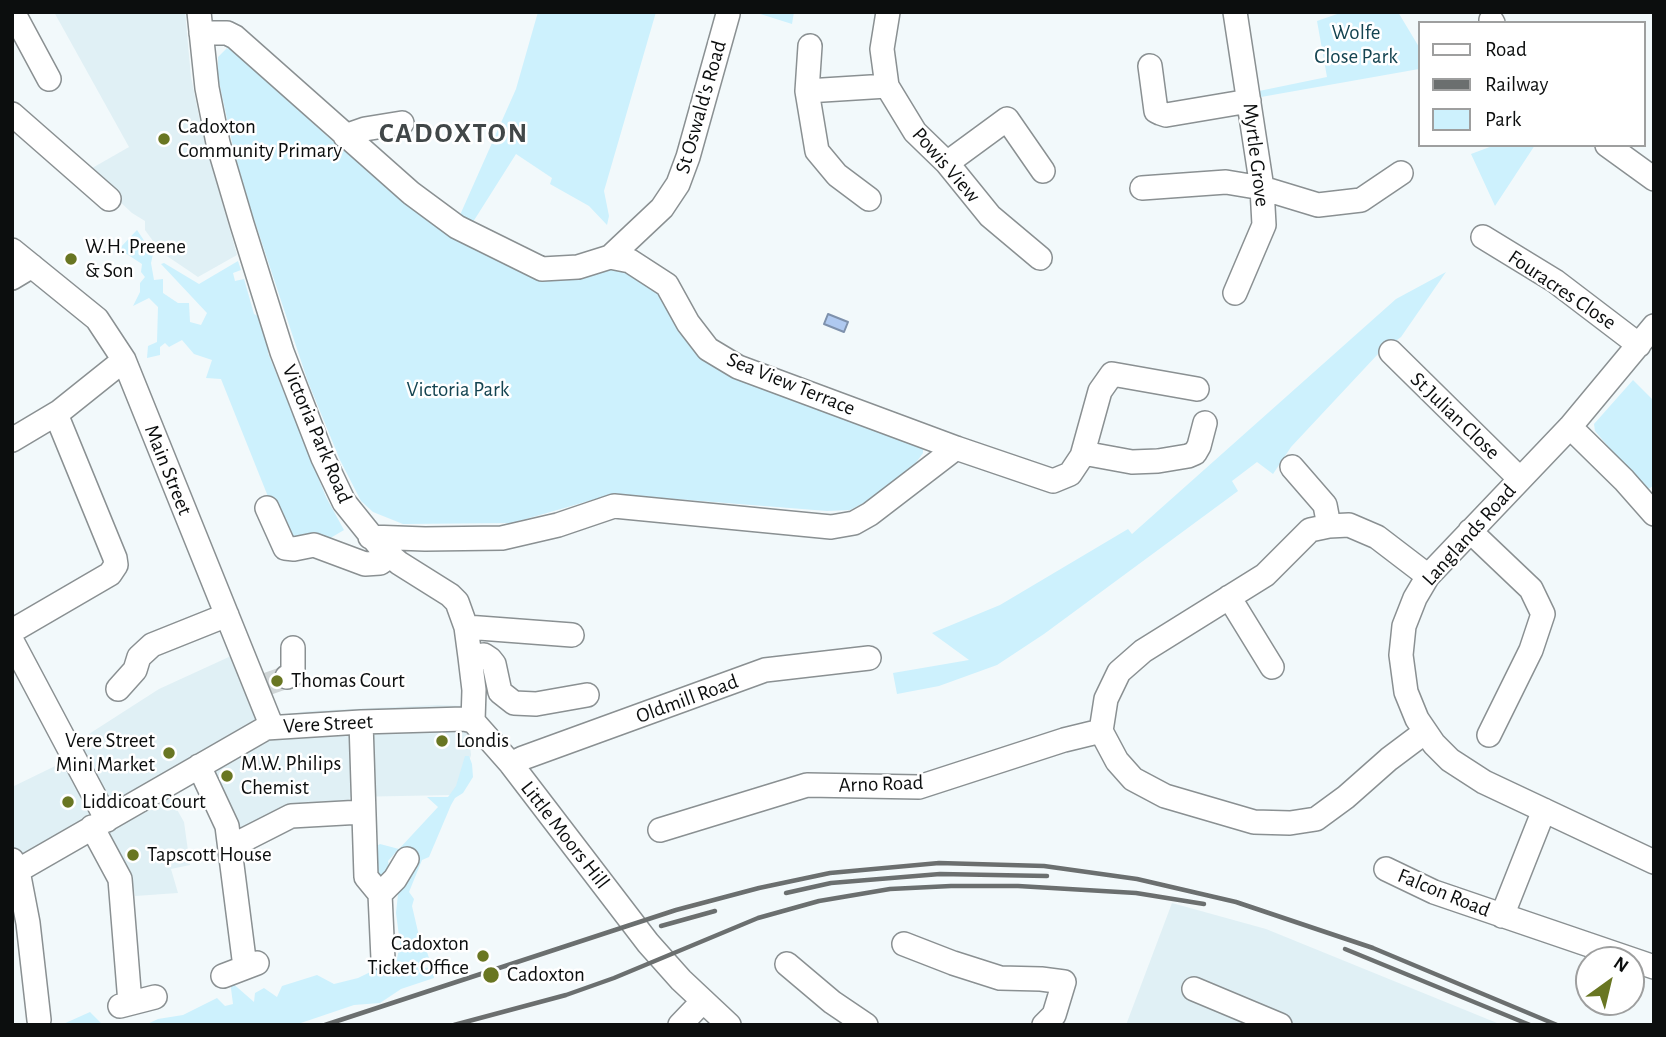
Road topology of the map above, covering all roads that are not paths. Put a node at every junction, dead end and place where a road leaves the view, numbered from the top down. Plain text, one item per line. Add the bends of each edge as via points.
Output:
1 (13, 12) edge
2 (888, 12) edge
3 (1235, 12) edge
4 (728, 13) edge
5 (200, 22) edge
6 (810, 47) dead end
7 (1150, 66) dead end
8 (49, 79) dead end
9 (887, 86) junction
10 (807, 91) junction
11 (1249, 101) junction
12 (12, 114) edge
13 (402, 123) dead end
14 (345, 136) junction
15 (1610, 147) edge
16 (947, 163) junction
17 (1043, 171) dead end
18 (1401, 173) dead end
19 (1654, 179) edge
20 (1142, 188) dead end
21 (1262, 188) junction
22 (869, 198) dead end
23 (109, 199) dead end
24 (1483, 237) dead end
25 (12, 250) edge
26 (610, 257) junction
27 (1040, 258) dead end
28 (32, 266) junction
29 (12, 278) edge
30 (1235, 293) dead end
31 (1654, 326) edge
32 (1639, 345) junction
33 (1391, 352) dead end
34 (124, 360) junction
35 (1197, 389) dead end
36 (56, 414) junction
37 (1205, 424) dead end
38 (1570, 427) junction
39 (12, 440) edge
40 (956, 448) junction
41 (1083, 453) junction
42 (1292, 467) dead end
43 (1520, 479) junction
44 (267, 508) dead end
45 (1654, 514) edge
46 (1329, 526) junction
47 (1470, 531) junction
48 (370, 537) junction
49 (390, 556) junction
50 (1428, 576) junction
51 (1229, 597) junction
52 (227, 615) junction
53 (466, 627) junction
54 (12, 631) edge
55 (572, 635) dead end
56 (12, 641) edge
57 (293, 648) dead end
58 (470, 657) junction
59 (869, 658) dead end
60 (1272, 667) dead end
61 (270, 683) junction
62 (118, 689) dead end
63 (587, 695) dead end
64 (473, 720) junction
65 (361, 722) junction
66 (272, 727) junction
67 (1101, 731) junction
68 (1425, 733) junction
69 (1489, 735) dead end
70 (511, 764) junction
71 (199, 766) junction
72 (1544, 810) junction
73 (362, 813) junction
74 (99, 824) junction
75 (660, 830) dead end
76 (230, 847) junction
77 (407, 859) dead end
78 (1654, 862) edge
79 (14, 868) edge
80 (1386, 869) dead end
81 (380, 894) junction
82 (1502, 916) junction
83 (904, 944) dead end
84 (383, 959) dead end
85 (787, 964) dead end
86 (1654, 967) edge
87 (223, 976) dead end
88 (1194, 989) dead end
89 (155, 997) dead end
90 (703, 1001) junction
91 (39, 1020) dead end
92 (680, 1025) edge
93 (729, 1025) edge
94 (866, 1025) edge
95 (1044, 1025) edge
96 (1280, 1025) edge

1 - 8 street
2 - 9 street, Powis View via 882,49
3 - 11 street, Myrtle Grove
4 - 26 street, St Oswald's Road via 678,184 662,208
5 - 14 street via 235,37
5 - 48 street, Victoria Park Road via 206,88 218,143 270,317 329,470 344,502
6 - 10 street
7 - 11 street via 1160,113
9 - 10 street
9 - 16 street, Powis View via 915,132
10 - 22 street via 817,151 837,176
11 - 21 street, Myrtle Grove
12 - 23 street
13 - 14 street
14 - 26 street via 457,227 542,269 578,267
15 - 19 street
16 - 17 street via 1007,119
16 - 27 street, Powis View via 990,216
18 - 21 street via 1361,200 1318,205
20 - 21 street via 1226,182
21 - 30 street, Myrtle Grove via 1265,225
24 - 32 street, Fouracres Close via 1555,281
25 - 28 street, Main Street
26 - 40 street, Sea View Terrace via 630,261 667,285 708,349 738,367
28 - 29 street
28 - 34 street, Main Street via 97,320
31 - 32 street, Langlands Road
32 - 38 street, Langlands Road
33 - 43 street, St Julian Close
34 - 36 street
34 - 52 street, Main Street
35 - 41 street via 1112,374 1100,391
36 - 39 street
36 - 54 street via 117,561 110,574
37 - 41 street via 1199,446 1188,456 1132,462
38 - 43 street, Langlands Road
38 - 45 street
40 - 41 street, Sea View Terrace via 1053,481 1070,474
40 - 48 street via 870,514 855,523 831,527 614,506 502,538
42 - 46 street via 1325,505
43 - 47 street, Langlands Road
44 - 49 street via 283,545 293,550 314,545 365,564 380,563
46 - 50 street via 1349,525 1377,537
46 - 51 street via 1310,530 1265,575
47 - 50 street, Langlands Road
47 - 69 street via 1531,589 1543,614 1531,650
48 - 49 street
49 - 53 street via 450,595
50 - 68 street, Langlands Road via 1407,619 1401,654 1406,692
51 - 60 street
51 - 67 street via 1143,651 1119,672 1106,699
52 - 61 street, Main Street
52 - 62 street via 152,645
53 - 55 street
53 - 58 street
56 - 74 street
57 - 61 street via 293,674
58 - 63 street via 490,659 500,692 514,703
58 - 64 street
59 - 70 street, Oldmill Road via 765,670
61 - 66 street, Main Street
64 - 65 street, Vere Street
64 - 70 street, Little Moors Hill
65 - 66 street, Vere Street
65 - 73 street
66 - 71 street, Vere Street
67 - 68 street via 1133,779 1165,796 1254,822 1290,823 1316,819
67 - 75 street, Arno Road via 919,786 807,785
68 - 72 street, Langlands Road via 1469,773
70 - 90 street, Little Moors Hill via 648,943
71 - 74 street, Vere Street
71 - 76 street via 227,826
72 - 78 street, Langlands Road
72 - 82 street, Falcon Road
73 - 76 street via 291,816
73 - 81 street via 366,877
74 - 79 street, Vere Street
74 - 89 street via 120,879 126,1001
76 - 87 street via 249,964
77 - 81 street via 396,879
79 - 91 street via 28,923
80 - 82 street, Falcon Road
81 - 84 street
82 - 86 street, Falcon Road
83 - 95 street via 1000,978 1064,982 1054,1014
85 - 94 street
88 - 96 street
90 - 92 street
90 - 93 street, Little Moors Hill

